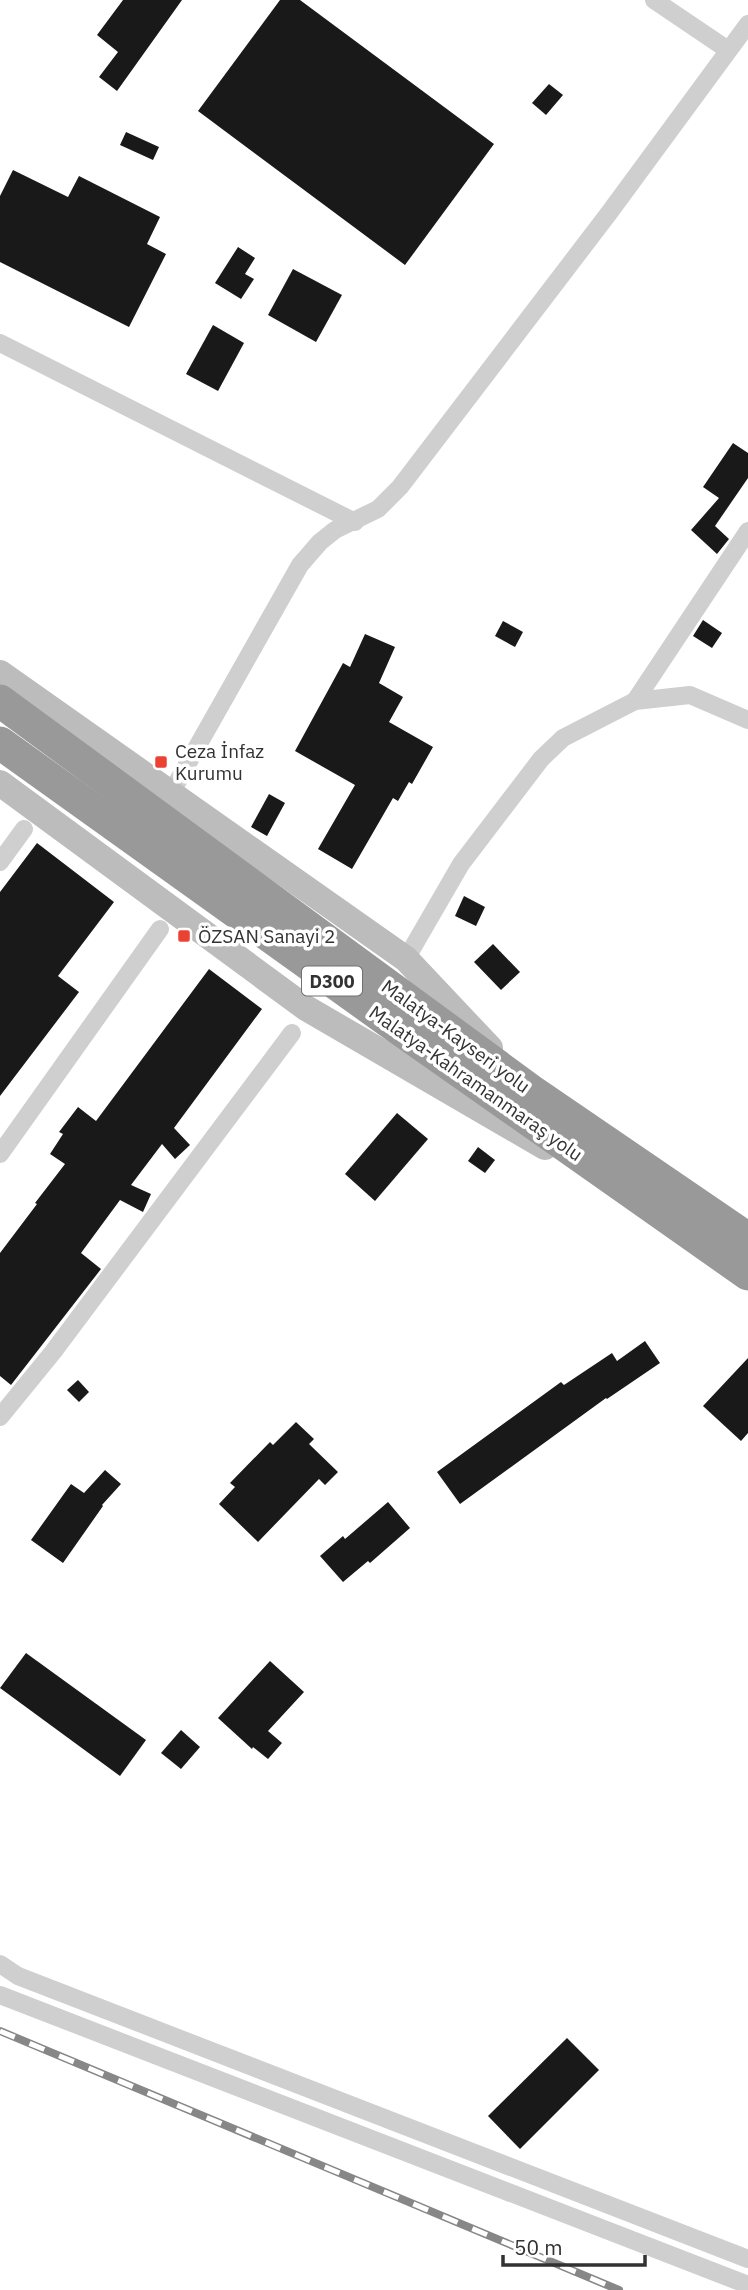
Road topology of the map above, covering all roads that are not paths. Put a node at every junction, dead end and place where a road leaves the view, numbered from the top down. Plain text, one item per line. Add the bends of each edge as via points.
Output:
1 (654, 0) edge
2 (748, 24) edge
3 (728, 50) junction
4 (0, 343) edge
5 (355, 522) junction
6 (748, 531) edge
7 (0, 673) edge
8 (0, 701) edge
9 (635, 701) junction
10 (748, 720) edge
11 (0, 743) edge
12 (0, 783) edge
13 (171, 793) junction
14 (24, 829) dead end
15 (0, 862) edge
16 (160, 929) dead end
17 (406, 959) junction
18 (292, 1033) dead end
19 (530, 1090) junction
20 (0, 1154) edge
21 (666, 1217) junction
22 (748, 1240) edge
23 (748, 1274) edge
24 (0, 1417) edge
25 (0, 1964) edge
26 (0, 1995) edge
27 (748, 2259) edge
28 (748, 2285) edge

1 - 3 street
2 - 3 street
3 - 5 street via 400,487 378,509
4 - 5 street
5 - 13 street via 335,530 300,565
6 - 9 street
7 - 13 street
8 - 19 highway, Malatya-Kayseri yolu / D300
9 - 10 street via 690,695
9 - 17 street via 563,738 541,759 461,864
11 - 21 highway, Malatya-Kahramanmaraş yolu / D300
12 - 21 street via 306,1008
13 - 17 street
14 - 15 street
16 - 20 street
17 - 19 street
18 - 24 street
19 - 22 highway, Malatya-Kayseri yolu / D300
21 - 23 highway, Malatya-Kahramanmaraş yolu / D300
25 - 27 street via 18,1976
26 - 28 street

